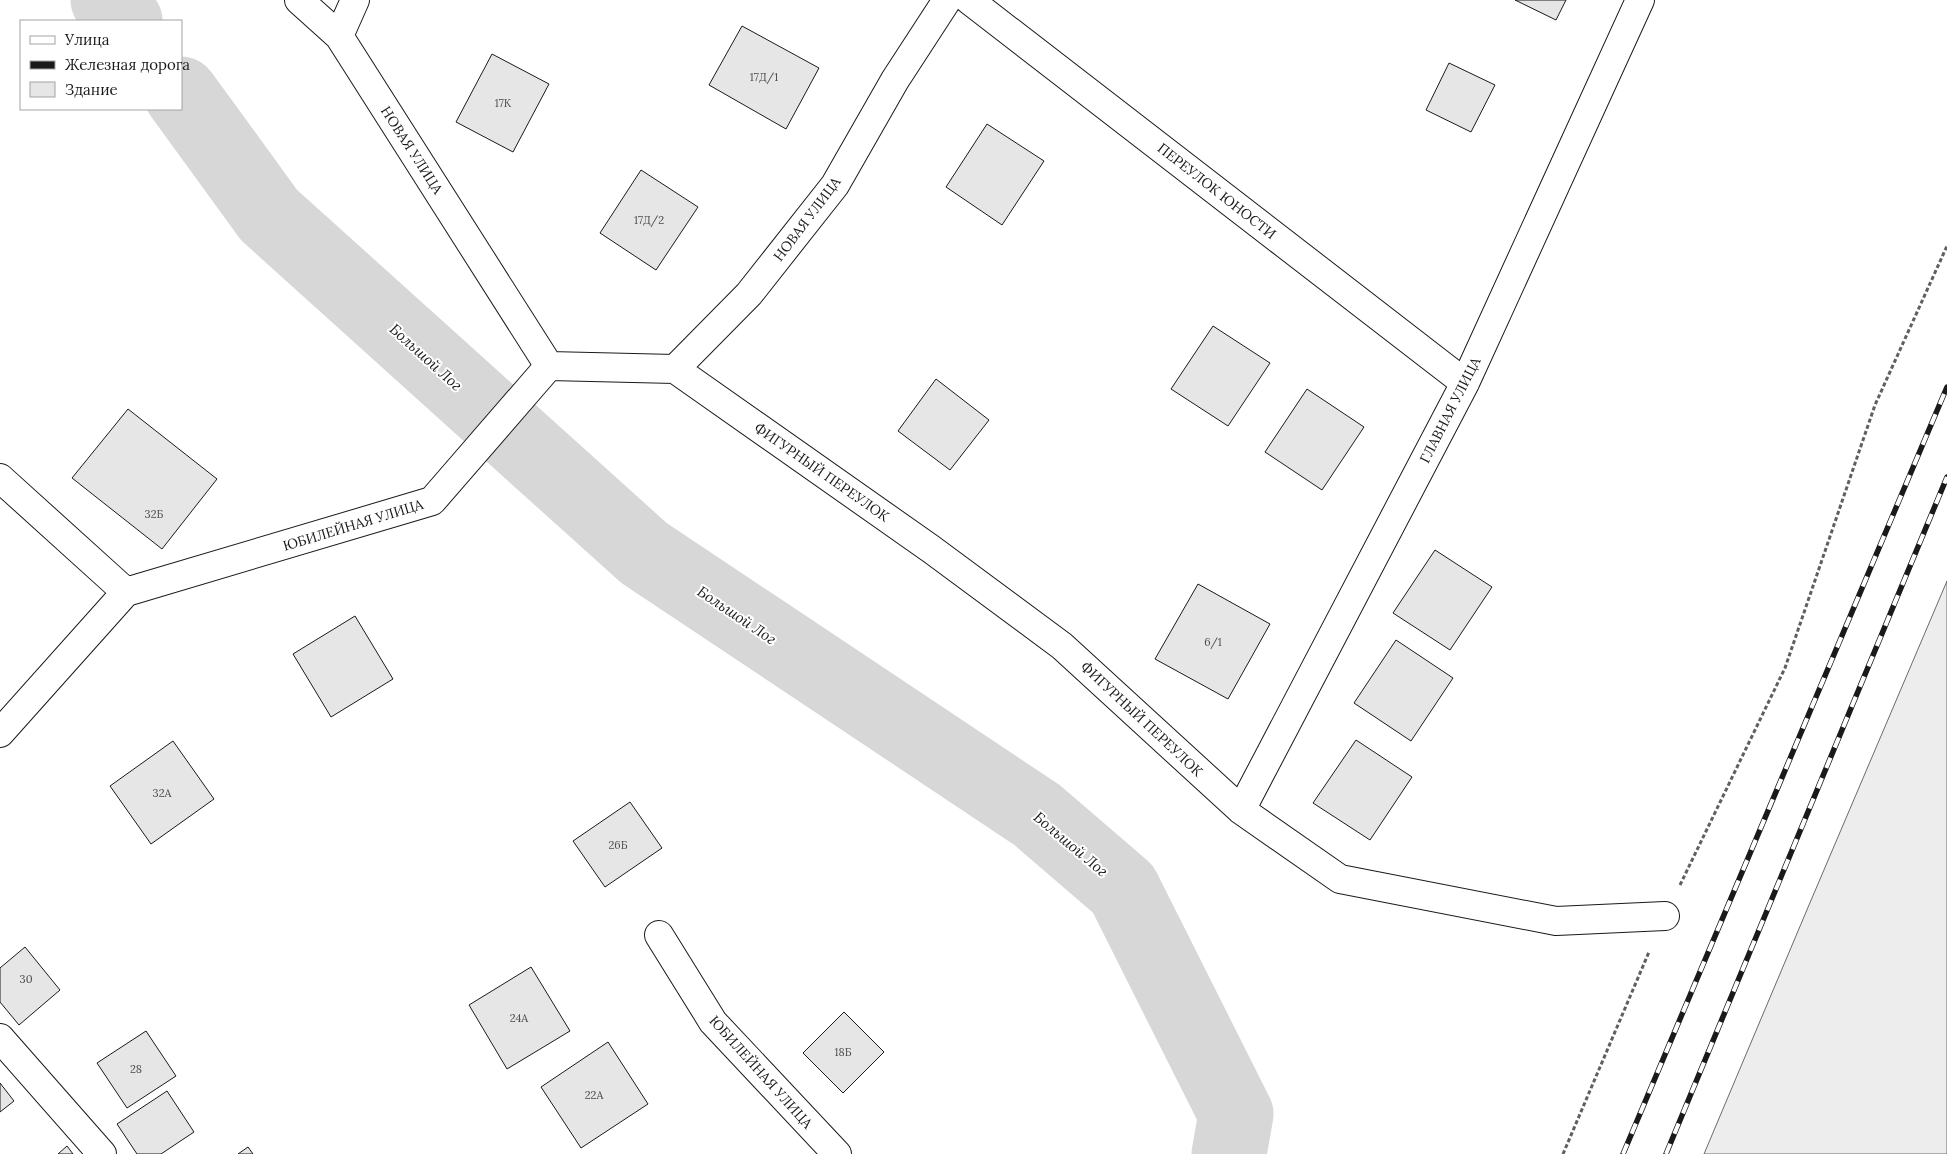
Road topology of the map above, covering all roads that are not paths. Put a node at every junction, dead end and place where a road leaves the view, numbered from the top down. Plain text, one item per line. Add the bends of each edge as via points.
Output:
1 (299, 0) edge
2 (355, 0) edge
3 (947, 0) edge
4 (969, 0) edge
5 (1640, 0) edge
6 (339, 36) junction
7 (549, 366) junction
8 (676, 369) junction
9 (1465, 383) junction
10 (0, 478) edge
11 (126, 592) junction
12 (0, 734) edge
13 (1241, 810) junction
14 (1664, 916) road end
15 (659, 935) dead end
16 (0, 1038) edge
17 (102, 1154) edge
18 (837, 1154) edge

1 - 6 street, НОВАЯ УЛИЦА
2 - 6 street
3 - 8 street, НОВАЯ УЛИЦА via 895,80 835,185 749,294
4 - 9 street, ПЕРЕУЛОК ЮНОСТИ
5 - 9 street, ГЛАВНАЯ УЛИЦА
6 - 7 street, НОВАЯ УЛИЦА
7 - 8 street
7 - 11 street, ЮБИЛЕЙНАЯ УЛИЦА via 432,501
8 - 13 street, ФИГУРНЫЙ ПЕРЕУЛОК via 1062,646
9 - 13 street, ГЛАВНАЯ УЛИЦА
10 - 11 street
11 - 12 street
13 - 14 street, ФИГУРНЫЙ ПЕРЕУЛОК via 1340,879 1556,921
15 - 18 street, ЮБИЛЕЙНАЯ УЛИЦА via 713,1022
16 - 17 street

